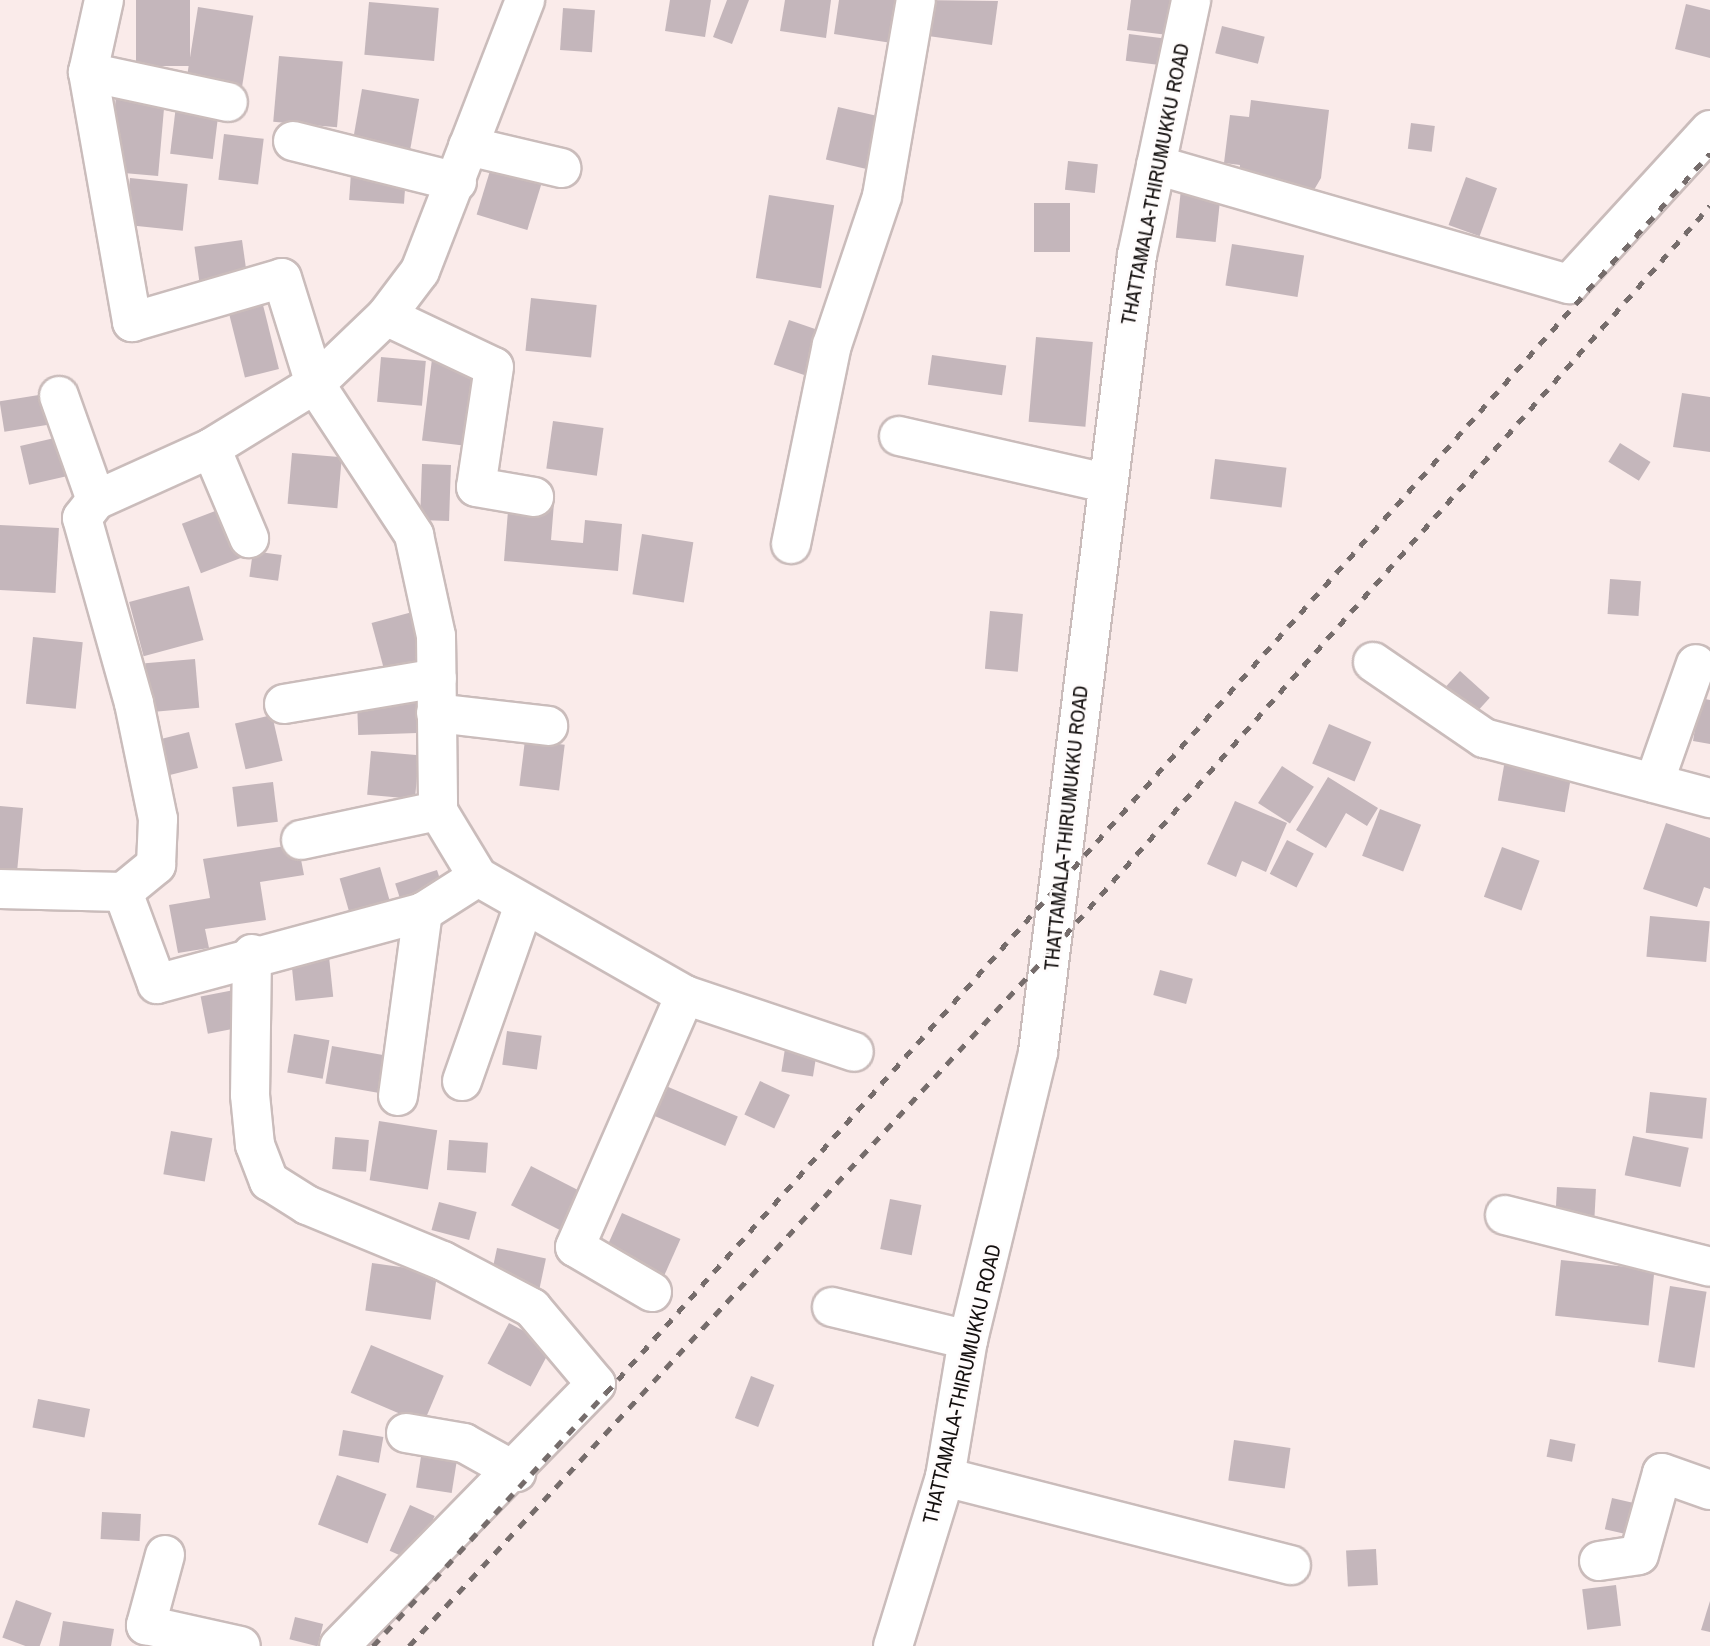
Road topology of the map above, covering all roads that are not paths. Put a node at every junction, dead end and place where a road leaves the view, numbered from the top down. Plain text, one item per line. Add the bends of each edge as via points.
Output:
1 (104, 0) edge
2 (525, 0) edge
3 (916, 0) edge
4 (1191, 0) edge
5 (88, 72) junction
6 (228, 102) dead end
7 (1710, 130) edge
8 (293, 141) dead end
9 (468, 146) junction
10 (1156, 165) junction
11 (561, 168) dead end
12 (457, 182) junction
13 (386, 316) junction
14 (315, 384) junction
15 (58, 396) dead end
16 (899, 436) dead end
17 (211, 448) junction
18 (1105, 483) junction
19 (534, 497) dead end
20 (96, 500) junction
21 (249, 538) dead end
22 (791, 544) dead end
23 (1373, 662) dead end
24 (1696, 664) dead end
25 (437, 696) junction
26 (284, 704) dead end
27 (548, 726) dead end
28 (1654, 783) junction
29 (1710, 798) edge
30 (438, 811) junction
31 (301, 840) dead end
32 (478, 877) junction
33 (0, 889) edge
34 (123, 891) junction
35 (523, 908) junction
36 (423, 912) junction
37 (252, 954) junction
38 (685, 995) junction
39 (854, 1052) dead end
40 (462, 1081) dead end
41 (398, 1097) dead end
42 (1505, 1215) dead end
43 (1710, 1267) edge
44 (652, 1292) dead end
45 (832, 1307) dead end
46 (968, 1340) junction
47 (406, 1433) dead end
48 (516, 1472) junction
49 (945, 1477) junction
50 (1710, 1490) edge
51 (165, 1555) dead end
52 (1599, 1561) dead end
53 (1291, 1565) dead end
54 (241, 1646) edge
55 (339, 1646) edge
56 (893, 1646) edge

1 - 5 street
2 - 9 street
3 - 22 street via 882,196 832,345
4 - 10 street, THATTAMALA-THIRUMUKKU ROAD
5 - 6 street
5 - 14 street via 132,323 282,278
7 - 10 street via 1569,284
8 - 12 street
9 - 11 street
9 - 12 street
10 - 18 street, THATTAMALA-THIRUMUKKU ROAD
12 - 13 street via 420,271
13 - 14 street
13 - 19 street via 494,367 476,487
14 - 17 street
14 - 25 street via 414,535 436,636
15 - 20 street
16 - 18 street
17 - 20 street
17 - 21 street
18 - 46 street, THATTAMALA-THIRUMUKKU ROAD via 1038,1052
20 - 34 street via 82,518 158,819 156,865
23 - 28 street via 1484,738
24 - 28 street
25 - 26 street
25 - 27 street
25 - 30 street
28 - 29 street
30 - 31 street
30 - 32 street
32 - 35 street
32 - 36 street
33 - 34 street
34 - 37 street via 157,984
35 - 38 street
35 - 40 street
36 - 37 street
36 - 41 street
37 - 48 street via 250,1095 255,1145 269,1181 307,1205 443,1261 532,1308 596,1384
38 - 39 street
38 - 44 street via 576,1247
42 - 43 street
45 - 46 street
46 - 49 street, THATTAMALA-THIRUMUKKU ROAD
47 - 48 street via 464,1443
48 - 55 street
49 - 53 street
49 - 56 street, THATTAMALA-THIRUMUKKU ROAD
50 - 52 street via 1662,1473 1639,1555
51 - 54 street via 146,1625

